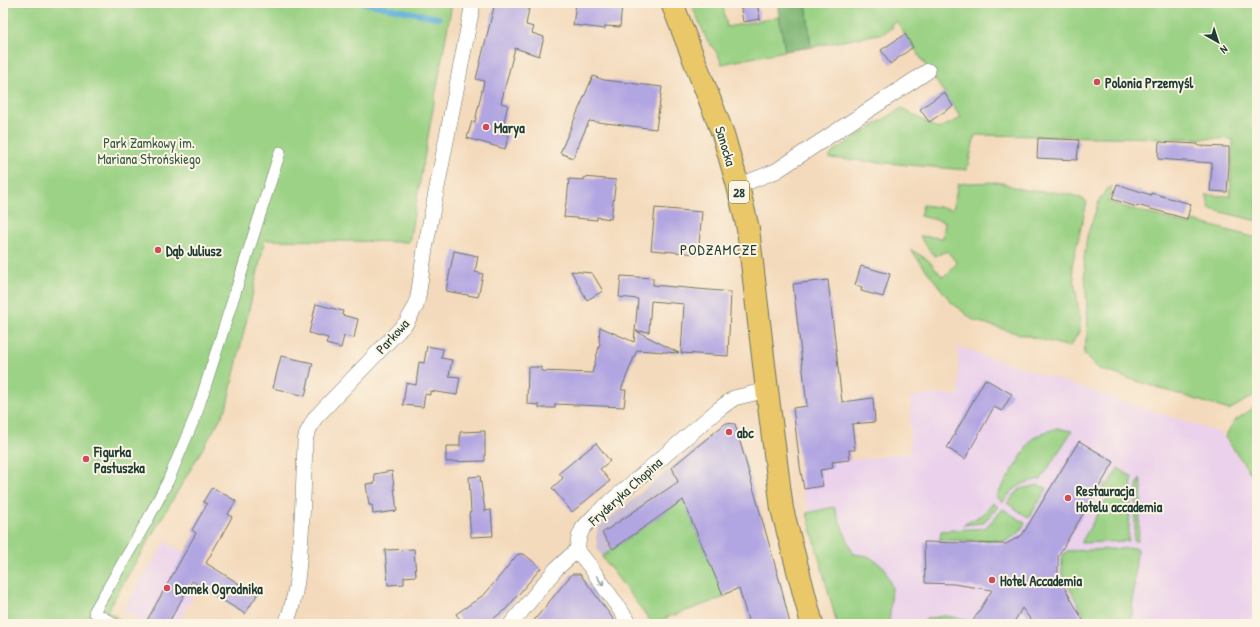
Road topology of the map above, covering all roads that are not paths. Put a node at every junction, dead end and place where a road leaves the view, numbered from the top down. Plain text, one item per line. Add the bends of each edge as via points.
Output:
1 (473, 3) edge
2 (672, 3) edge
3 (928, 71) dead end
4 (280, 152) dead end
5 (738, 186) junction
6 (766, 390) junction
7 (577, 550) junction
8 (114, 624) edge
9 (286, 624) edge
10 (511, 624) edge
11 (630, 624) edge
12 (812, 624) edge

1 - 9 street, Parkowa via 416,306 406,323 315,418 307,433 297,586
2 - 5 main road, Sanocka / 28 via 723,134
3 - 5 street via 776,171
4 - 8 street via 197,412 168,481 94,612
5 - 6 main road, Sanocka / 28 via 748,228
6 - 7 street, Fryderyka Chopina via 734,398 719,409 595,515 579,537
6 - 12 main road, 28 via 782,509
7 - 10 street via 556,569
7 -> 11 street

